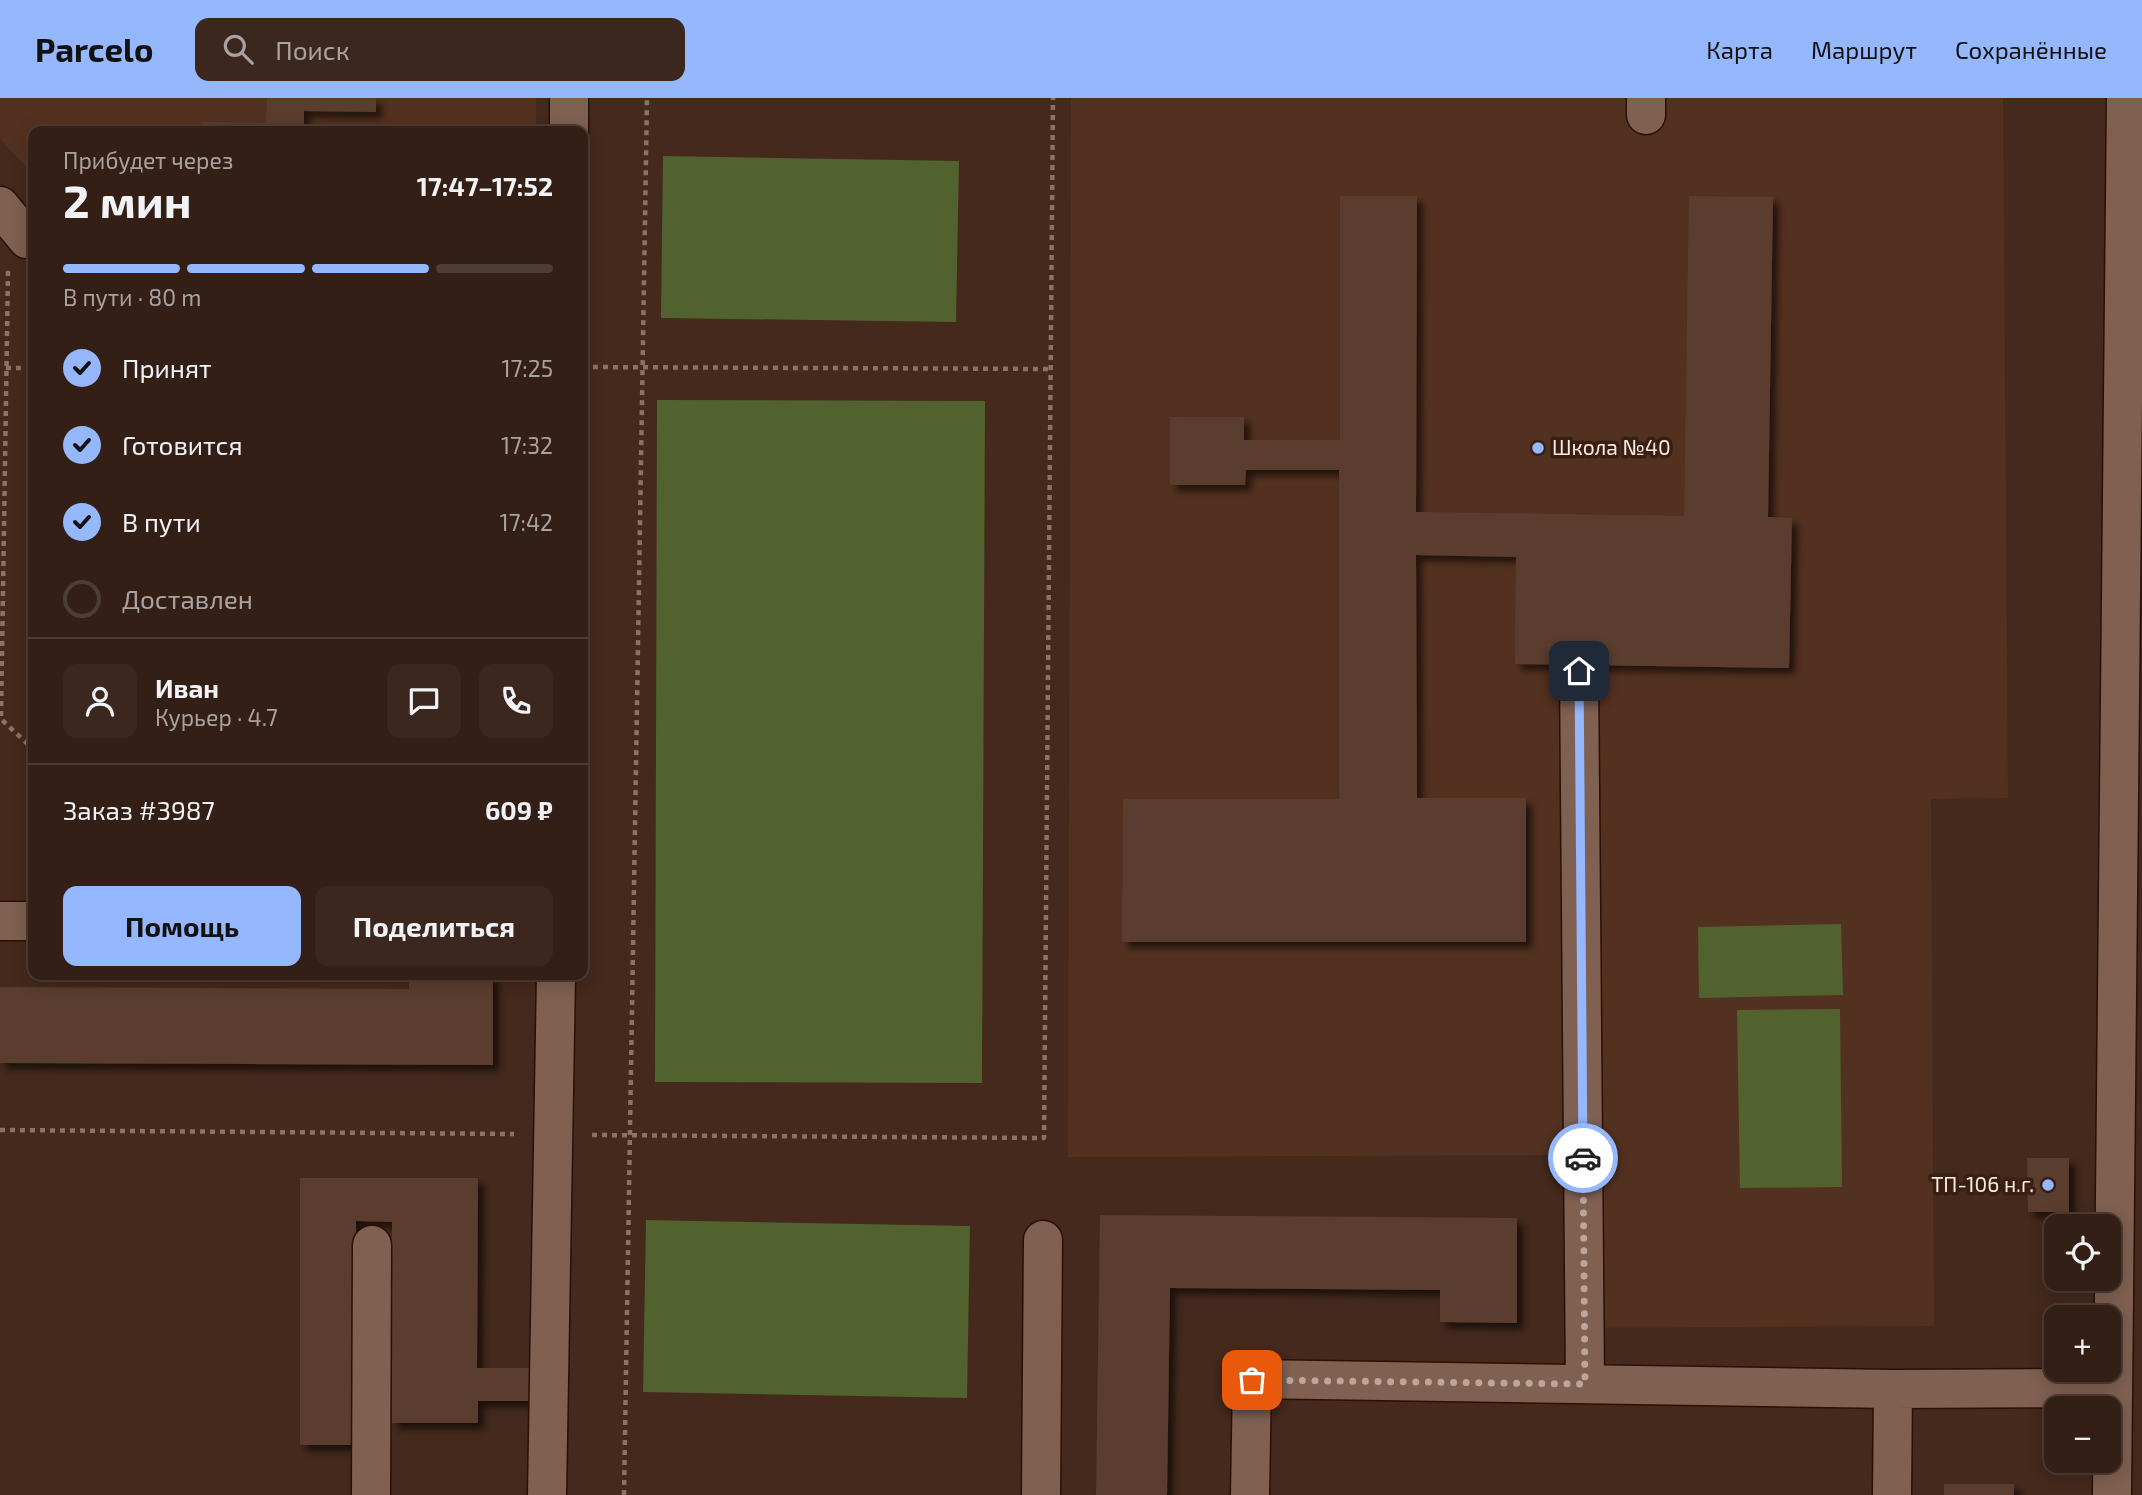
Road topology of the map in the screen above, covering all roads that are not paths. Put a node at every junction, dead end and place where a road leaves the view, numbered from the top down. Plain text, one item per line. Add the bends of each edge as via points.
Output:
1 (569, 98) edge
2 (2126, 98) edge
3 (569, 126) edge
4 (0, 205) edge
5 (20, 248) edge
6 (1579, 671) dead end
7 (0, 921) edge
8 (28, 921) edge
9 (556, 980) edge
10 (2129, 990) edge
11 (1043, 1240) dead end
12 (372, 1245) dead end
13 (1585, 1384) junction
14 (1893, 1388) junction
15 (2113, 1388) junction
16 (371, 1495) edge
17 (547, 1495) edge
18 (1041, 1495) edge
19 (1250, 1495) edge
20 (1892, 1495) edge
21 (2112, 1495) edge

1 - 3 street
2 - 10 street
4 - 5 street via 27,239
6 - 13 street
7 - 8 street
9 - 17 street
10 - 15 street
11 - 18 street
12 - 16 street
13 - 14 street
13 - 19 street via 1252,1380
14 - 15 street
14 - 20 street
15 - 21 street

